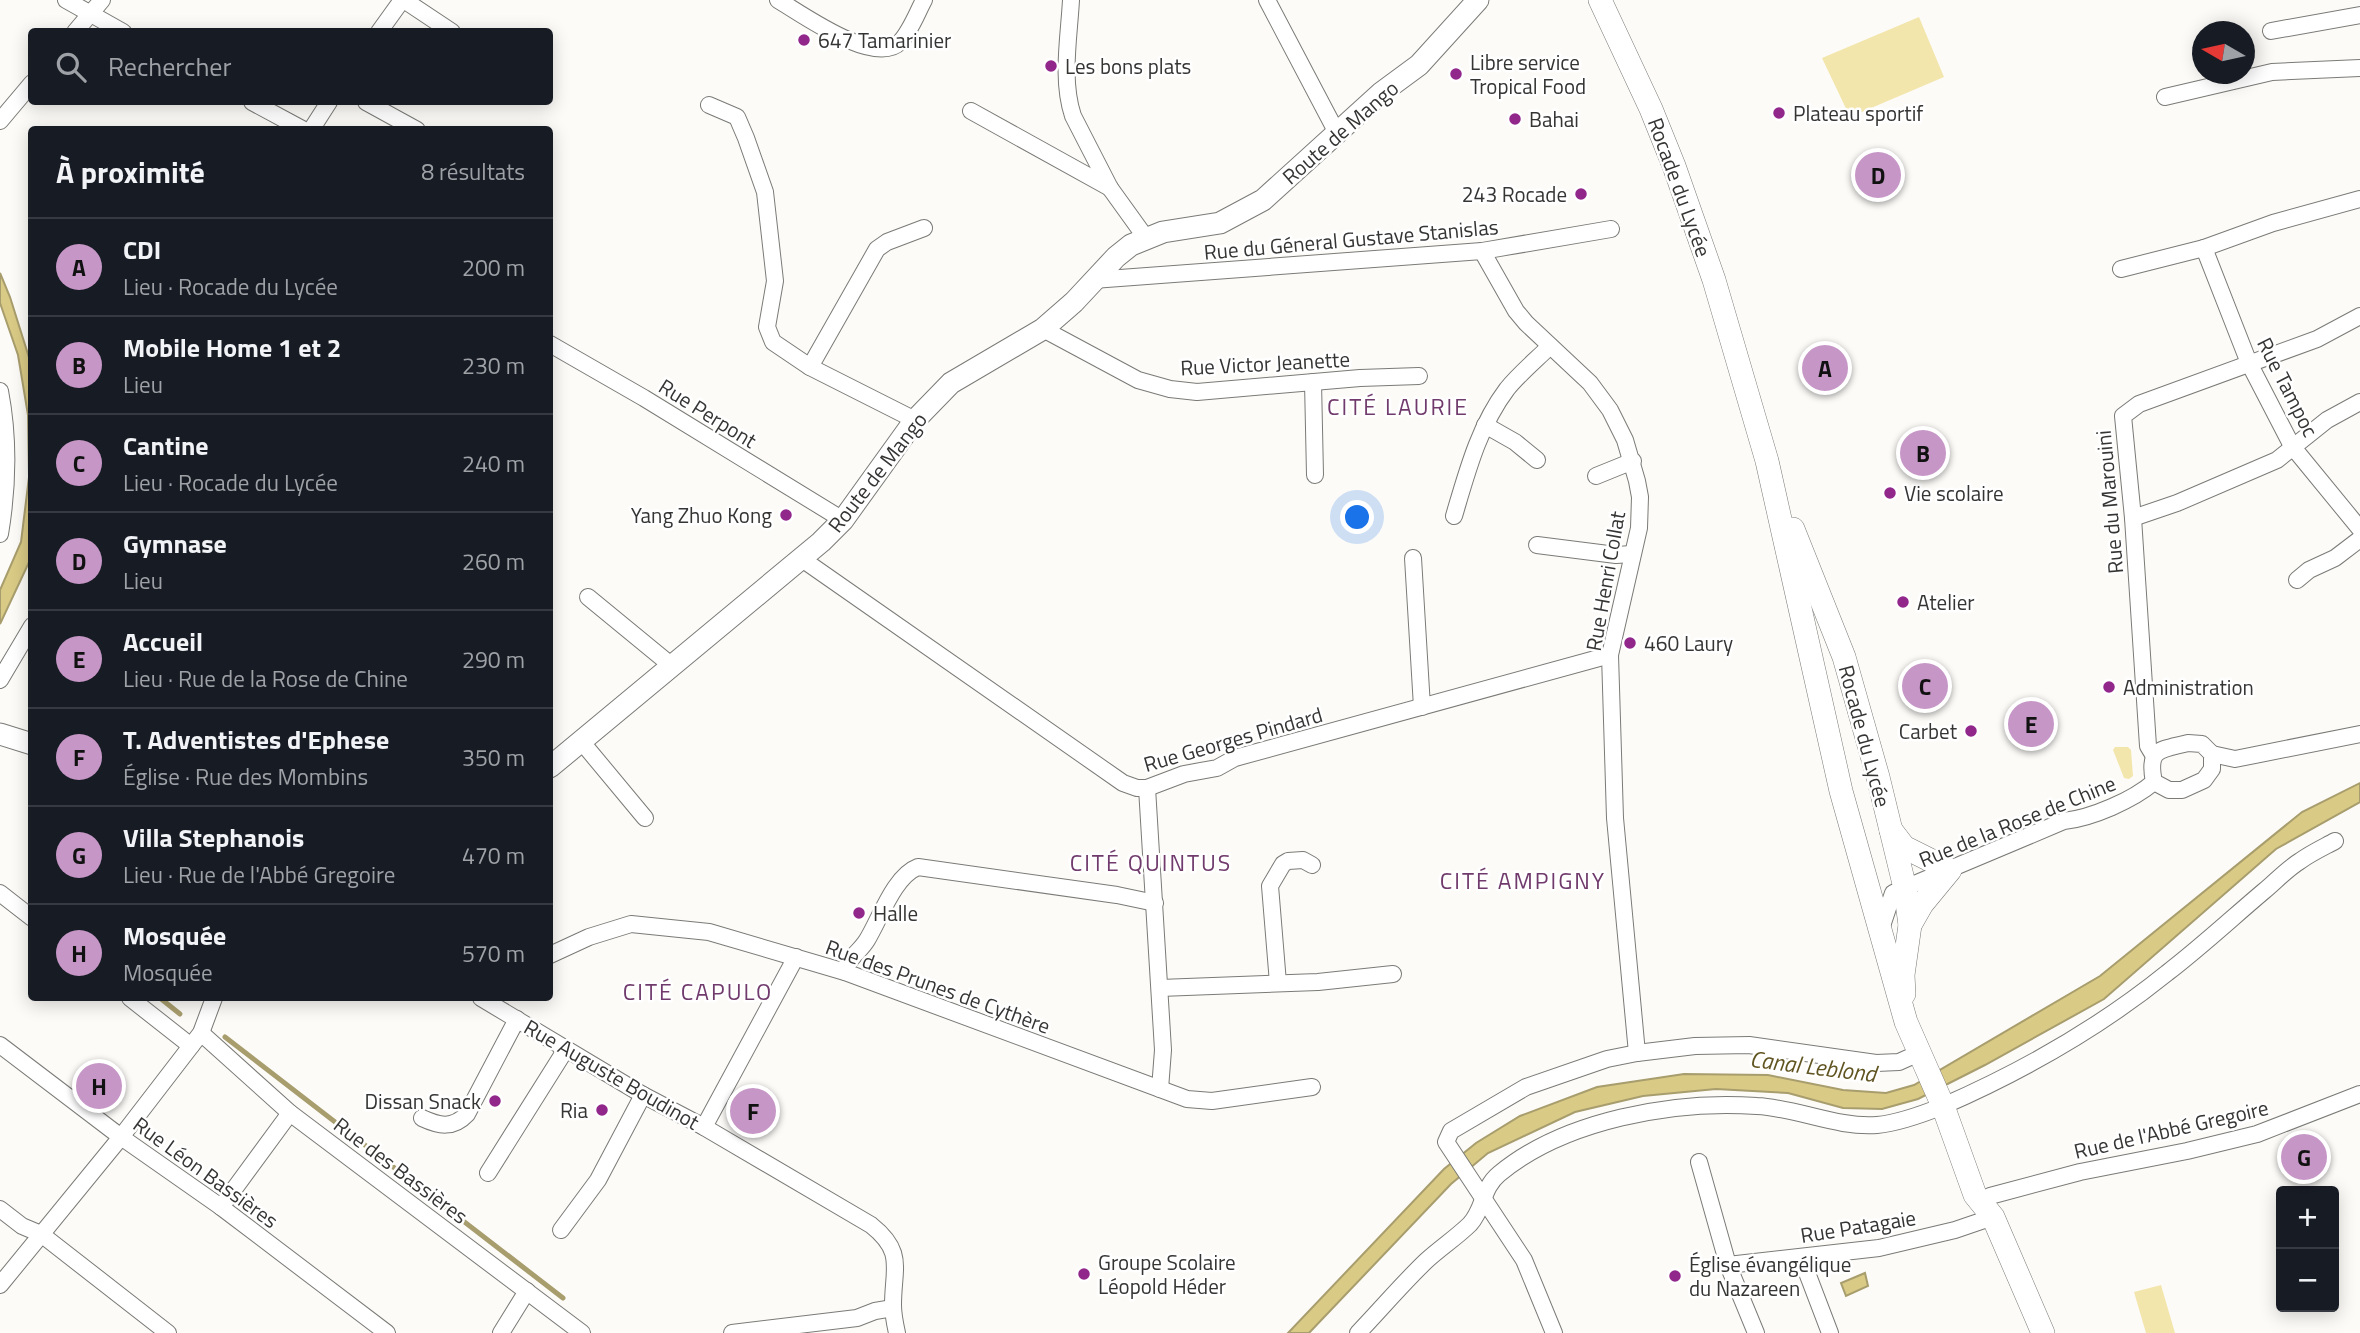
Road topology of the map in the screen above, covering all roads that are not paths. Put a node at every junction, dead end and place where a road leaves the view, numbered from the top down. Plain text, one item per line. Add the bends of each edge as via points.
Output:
1 (66, 0) edge
2 (102, 0) edge
3 (403, 0) edge
4 (778, 0) edge
5 (924, 0) edge
6 (1071, 0) edge
7 (1267, 0) edge
8 (1478, 0) edge
9 (1600, 0) edge
10 (90, 14) junction
11 (2360, 15) edge
12 (78, 28) edge
13 (116, 28) edge
14 (382, 28) edge
15 (446, 28) edge
16 (2271, 32) dead end
17 (2360, 68) edge
18 (28, 88) edge
19 (2165, 97) dead end
20 (258, 105) edge
21 (327, 105) edge
22 (371, 105) edge
23 (709, 105) dead end
24 (971, 111) dead end
25 (0, 121) edge
26 (297, 126) edge
27 (314, 126) edge
28 (410, 126) edge
29 (1337, 133) junction
30 (1111, 188) junction
31 (2360, 199) edge
32 (924, 228) dead end
33 (1611, 229) dead end
34 (1146, 238) junction
35 (2204, 248) junction
36 (1482, 251) junction
37 (2129, 267) dead end
38 (1093, 280) junction
39 (2360, 316) edge
40 (1044, 329) junction
41 (553, 346) edge
42 (1550, 346) junction
43 (2249, 363) junction
44 (810, 368) junction
45 (1419, 376) dead end
46 (1314, 382) junction
47 (0, 391) edge
48 (2360, 402) edge
49 (915, 420) junction
50 (1485, 425) junction
51 (2292, 446) junction
52 (1537, 460) dead end
53 (1633, 461) junction
54 (1767, 461) junction
55 (1315, 475) dead end
56 (1595, 476) dead end
57 (3, 484) edge
58 (1454, 516) dead end
59 (2133, 518) junction
60 (843, 520) junction
61 (2360, 529) edge
62 (0, 534) edge
63 (2360, 539) edge
64 (1537, 545) dead end
65 (1632, 554) junction
66 (1413, 558) dead end
67 (802, 559) junction
68 (2297, 580) dead end
69 (588, 597) dead end
70 (28, 633) edge
71 (1610, 655) junction
72 (672, 666) junction
73 (0, 680) edge
74 (1422, 707) junction
75 (0, 734) edge
76 (2360, 734) edge
77 (581, 741) junction
78 (28, 743) edge
79 (2212, 754) junction
80 (2154, 756) junction
81 (553, 764) edge
82 (2154, 782) junction
83 (1147, 788) junction
84 (645, 818) dead end
85 (1889, 828) junction
86 (2335, 841) dead end
87 (1312, 864) dead end
88 (1862, 866) junction
89 (1950, 870) junction
90 (1899, 890) junction
91 (0, 893) edge
92 (1155, 903) junction
93 (28, 915) edge
94 (1910, 925) junction
95 (1880, 935) junction
96 (553, 954) edge
97 (796, 957) junction
98 (845, 972) junction
99 (1393, 974) dead end
100 (1278, 983) junction
101 (1160, 988) junction
102 (136, 1001) edge
103 (213, 1001) edge
104 (486, 1001) edge
105 (517, 1019) junction
106 (1906, 1021) junction
107 (196, 1039) junction
108 (0, 1045) edge
109 (566, 1049) junction
110 (1637, 1053) junction
111 (1922, 1060) junction
112 (1312, 1087) dead end
113 (1160, 1089) junction
114 (2360, 1094) edge
115 (643, 1095) junction
116 (1943, 1106) junction
117 (290, 1113) junction
118 (422, 1118) dead end
119 (704, 1127) junction
120 (121, 1137) junction
121 (1699, 1162) dead end
122 (488, 1173) dead end
123 (1479, 1192) junction
124 (1991, 1206) junction
125 (221, 1207) junction
126 (0, 1209) edge
127 (561, 1230) dead end
128 (41, 1234) junction
129 (1801, 1257) junction
130 (1728, 1265) junction
131 (0, 1285) edge
132 (527, 1291) junction
133 (893, 1308) junction
134 (168, 1333) edge
135 (387, 1333) edge
136 (501, 1333) edge
137 (582, 1333) edge
138 (732, 1333) edge
139 (897, 1333) edge
140 (1358, 1333) edge
141 (1554, 1333) edge
142 (1756, 1333) edge
143 (1830, 1333) edge
144 (2043, 1333) edge

1 - 10 street
2 - 10 street
3 - 14 street
3 - 15 street
4 - 5 street via 857,44 879,50 901,41
6 - 30 street via 1069,104
7 - 29 street
8 - 29 street, Route de Mango via 1419,65
9 - 54 main road, Rocade du Lycée via 1674,166 1714,280
10 - 12 street
10 - 13 street
11 - 16 street
17 - 19 street via 2272,72
18 - 25 street
20 - 26 street
21 - 27 street
22 - 28 street
23 - 44 street via 737,117 765,192 775,281 767,327 770,335
24 - 30 street
29 - 34 street, Route de Mango via 1263,200 1241,213 1220,223
30 - 34 street
31 - 35 street
32 - 44 street via 877,249
33 - 36 street, Rue du Géneral Gustave Stanislas
34 - 38 street, Route de Mango via 1131,245
35 - 37 street
35 - 43 street, Rue Tampoc
36 - 38 street, Rue du Géneral Gustave Stanislas
36 - 42 street, Rue Henri Collat via 1516,311
38 - 40 street, Route de Mango
39 - 43 street, Rue du Marouini via 2317,339
40 - 46 street, Rue Victor Jeanette via 1138,380 1170,389
40 - 49 street, Route de Mango via 951,383
41 - 60 street, Rue Perpont
42 - 50 street via 1509,386
42 - 53 street, Rue Henri Collat via 1600,395 1619,425
43 - 51 street, Rue Tampoc
43 - 59 street, Rue du Marouini via 2139,404 2123,416
44 - 49 street
45 - 46 street, Rue Victor Jeanette
46 - 55 street
47 - 57 street via 6,425
48 - 51 street
49 - 60 street, Route de Mango
50 - 52 street
50 - 58 street
51 - 59 street via 2277,460 2249,473
51 - 61 street, Rue Tampoc
53 - 56 street
53 - 65 street, Rue Henri Collat via 1640,497
54 - 85 main road, Rocade du Lycée via 1844,657
54 - 88 main road, Rocade du Lycée
57 - 62 street
59 - 80 street, Rue du Marouini via 2148,746
60 - 67 street, Route de Mango
63 - 68 street
64 - 65 street
65 - 71 street, Rue Henri Collat
66 - 74 street
67 - 72 street, Route de Mango
67 - 83 street, Rue Georges Pindard via 1123,783
69 - 72 street
70 - 73 street
71 - 74 street, Rue Georges Pindard
71 - 110 street, Rue Henri Collat via 1616,831
72 - 77 street, Route de Mango
74 - 83 street, Rue Georges Pindard via 1236,758
75 - 78 street
76 - 79 street via 2235,759
77 - 81 street, Route de Mango
77 - 84 street
79 - 80 street via 2202,744 2188,743
79 - 82 street via 2212,769 2204,780 2182,790 2169,790
80 - 82 street via 2150,763
82 - 89 street, Rue de la Rose de Chine via 2138,795
83 - 92 street
85 - 89 main road via 1904,847
85 - 90 main road, Rocade du Lycée
86 - 116 street via 2299,861 2112,1015 2079,1037
87 - 100 street via 1303,860 1283,864 1270,886
88 - 90 street
88 - 95 main road, Rocade du Lycée
89 - 90 street, Rue de la Rose de Chine
89 - 94 main road
90 - 94 main road, Rocade du Lycée
90 - 95 street
91 - 93 street
92 - 98 street via 918,867 909,870 896,888
92 - 101 street
94 - 106 main road, Rocade du Lycée via 1903,975
95 - 106 main road, Rocade du Lycée
96 - 97 street, Rue des Prunes de Cythère via 631,924 709,932
97 - 98 street, Rue des Prunes de Cythère
97 - 119 street
98 - 113 street, Rue des Prunes de Cythère
99 - 100 street
100 - 101 street
101 - 113 street
102 - 107 street, Rue des Bassières
103 - 107 street
104 - 105 street, Rue Auguste Boudinot
105 - 109 street, Rue Auguste Boudinot
105 - 118 street via 467,1114 453,1124
106 - 111 main road, Rocade du Lycée
107 - 117 street, Rue des Bassières
107 - 120 street
108 - 120 street, Rue Léon Bassières
109 - 115 street, Rue Auguste Boudinot
109 - 122 street
110 - 111 street via 1749,1045 1876,1063
110 - 123 street via 1526,1087 1451,1132 1446,1142
111 - 116 main road, Rocade du Lycée
112 - 113 street, Rue des Prunes de Cythère via 1212,1101 1187,1099
114 - 124 street, Rue de l'Abbé Gregoire via 2257,1134 2080,1172
115 - 119 street, Rue Auguste Boudinot
115 - 127 street via 598,1180
116 - 123 street via 1877,1125 1758,1106 1656,1110 1555,1141 1498,1175
116 - 124 main road, Rocade du Lycée via 1961,1126
116 - 124 main road, Rocade du Lycée via 1975,1195
117 - 125 street
117 - 132 street, Rue des Bassières
119 - 133 street, Rue Auguste Boudinot via 886,1237 896,1256
120 - 125 street, Rue Léon Bassières
120 - 128 street
121 - 130 street
123 - 140 street via 1478,1212 1471,1222 1426,1261
123 - 141 street via 1524,1260
124 - 129 street, Rue Patagaie via 1955,1230 1879,1248
124 - 144 main road, Rocade du Lycée
125 - 135 street, Rue Léon Bassières
126 - 128 street
128 - 131 street
128 - 134 street
129 - 130 street, Rue Patagaie
129 - 143 street
130 - 142 street
132 - 136 street
132 - 137 street, Rue des Bassières
133 - 138 street via 857,1318
133 - 139 street

